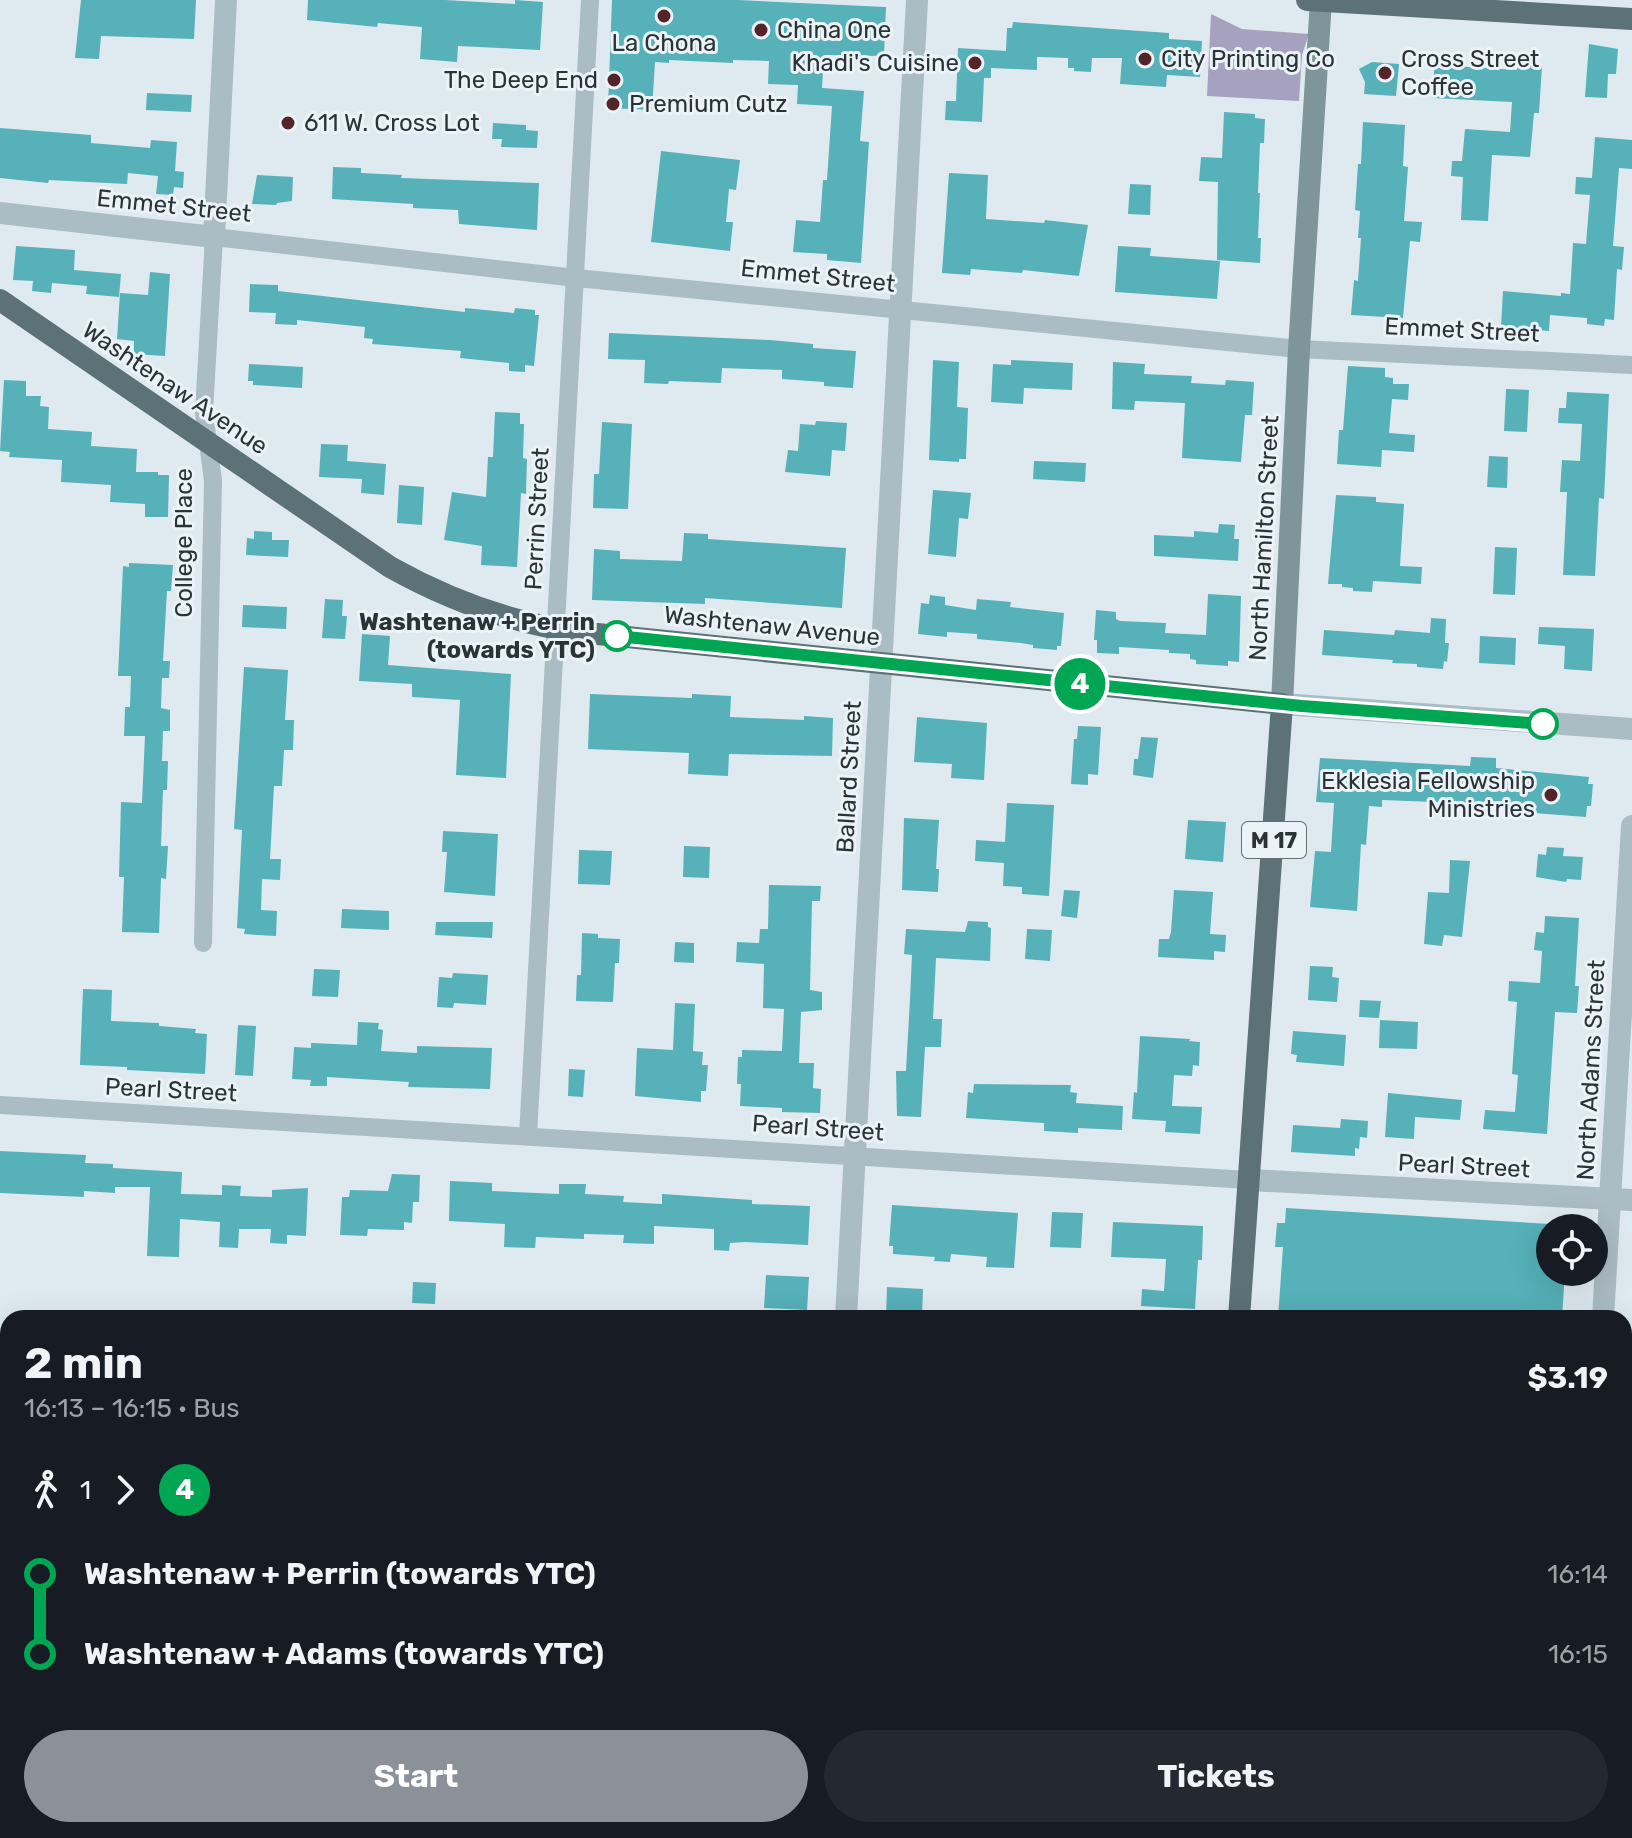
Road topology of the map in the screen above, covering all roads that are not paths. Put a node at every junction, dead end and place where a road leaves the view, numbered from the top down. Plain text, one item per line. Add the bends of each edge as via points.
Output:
1 (226, 0) edge
2 (590, 0) edge
3 (917, 0) edge
4 (1307, 0) edge
5 (1320, 0) edge
6 (1632, 19) edge
7 (0, 213) edge
8 (214, 237) junction
9 (576, 278) junction
10 (0, 300) edge
11 (900, 310) junction
12 (1299, 349) junction
13 (1632, 365) edge
14 (207, 443) junction
15 (555, 629) junction
16 (882, 663) junction
17 (1282, 704) junction
18 (1632, 729) edge
19 (1632, 826) edge
20 (203, 943) dead end
21 (0, 1105) edge
22 (528, 1136) junction
23 (854, 1157) junction
24 (1249, 1180) junction
25 (1609, 1199) junction
26 (1632, 1200) edge
27 (846, 1310) edge
28 (1240, 1310) edge
29 (1603, 1310) edge

1 - 8 street, College Place
2 - 9 street, Perrin Street
3 - 11 street, Ballard Street
4 - 5 main road
5 - 6 main road
5 - 12 main road, North Hamilton Street
7 - 8 street, Emmet Street
8 - 9 street, Emmet Street
8 - 14 street, College Place via 204,412
9 - 11 street, Emmet Street
9 - 15 street, Perrin Street
10 - 14 main road, Washtenaw Avenue
11 - 12 street, Emmet Street
11 - 16 street, Ballard Street
12 - 13 street, Emmet Street
12 - 17 main road, North Hamilton Street
14 - 15 main road, Washtenaw Avenue via 423,585
14 - 20 street, College Place via 213,481
15 - 16 main road, Washtenaw Avenue
15 - 22 street, Perrin Street
16 - 17 main road, Washtenaw Avenue
16 - 23 street, Ballard Street
17 - 18 street, Washtenaw Avenue
17 - 24 main road, North Hamilton Street / M 17
19 - 25 street, North Adams Street
21 - 22 street, Pearl Street
22 - 23 street, Pearl Street
23 - 24 street, Pearl Street
23 - 27 street, Ballard Street
24 - 25 street, Pearl Street
24 - 28 main road, North Hamilton Street / M 17
25 - 26 street, Pearl Street
25 - 29 street, North Adams Street

